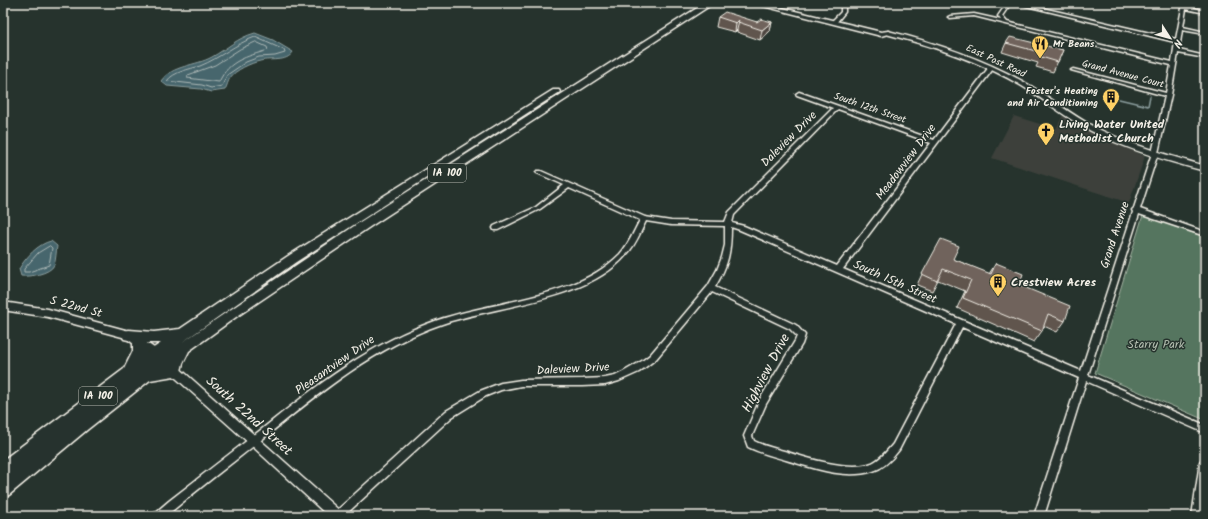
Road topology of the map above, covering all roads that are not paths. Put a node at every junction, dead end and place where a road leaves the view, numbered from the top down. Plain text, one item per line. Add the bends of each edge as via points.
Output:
1 (719, 3) edge
2 (754, 3) edge
3 (781, 3) edge
4 (843, 3) edge
5 (1009, 3) edge
6 (1016, 3) edge
7 (703, 4) edge
8 (1184, 5) edge
9 (1205, 12) edge
10 (950, 17) dead end
11 (836, 20) junction
12 (1006, 23) junction
13 (1180, 28) junction
14 (888, 33) joint
15 (1205, 33) edge
16 (1178, 41) junction
17 (1177, 51) junction
18 (1205, 57) edge
19 (1174, 64) junction
20 (991, 68) junction
21 (1073, 70) dead end
22 (799, 94) dead end
23 (1168, 95) junction
24 (837, 107) junction
25 (935, 142) junction
26 (1155, 153) junction
27 (1205, 169) edge
28 (539, 172) dead end
29 (568, 185) junction
30 (1135, 210) junction
31 (644, 219) junction
32 (728, 224) junction
33 (496, 228) dead end
34 (1205, 234) edge
35 (838, 270) junction
36 (711, 288) junction
37 (3, 306) edge
38 (960, 323) junction
39 (196, 325) junction
40 (134, 339) junction
41 (165, 362) junction
42 (135, 376) junction
43 (1083, 377) junction
44 (1205, 429) edge
45 (254, 440) junction
46 (1205, 462) edge
47 (3, 470) edge
48 (3, 490) edge
49 (158, 516) edge
50 (337, 516) edge
51 (1039, 516) edge
52 (1198, 516) edge

1 - 7 highway
2 - 11 main road, East Post Road
3 - 11 main road, East Post Road
4 - 11 street via 843,10
5 - 12 street via 1000,16
6 - 16 street
7 - 39 highway, IA 100 via 305,252
7 - 41 highway, IA 100 via 315,258
8 - 9 street
8 - 13 street, Grand Avenue
10 - 12 street via 974,15
11 - 14 main road, East Post Road via 881,34
12 - 19 street
13 - 15 street
13 - 16 street, Grand Avenue
14 - 20 street, East Post Road via 942,48
16 - 17 street, Grand Avenue
17 - 18 street
17 - 19 street, Grand Avenue
19 - 23 street, Grand Avenue
20 - 25 street, Meadowview Drive
20 - 26 street, East Post Road via 1092,128
21 - 23 street, Grand Avenue Court
22 - 24 street, South 12th Street
23 - 26 street, Grand Avenue
24 - 25 street, South 12th Street
24 - 32 street, Daleview Drive via 731,214
25 - 35 street, Meadowview Drive
26 - 27 street, East Post Road
26 - 30 street, Grand Avenue
28 - 29 street, South 15th Street
29 - 31 street, South 15th Street
29 - 33 street via 538,208
30 - 34 street
30 - 43 street, Grand Avenue
31 - 32 street, South 15th Street via 671,223
31 - 45 street, Pleasantview Drive via 622,256 589,280 568,288 442,321 412,332 356,362
32 - 35 street, South 15th Street
32 - 36 street, Daleview Drive via 725,257
35 - 38 street, South 15th Street
36 - 38 street, Highview Drive via 793,327 801,335 763,402 748,436 751,444 837,469 872,467 886,460 896,447
36 - 50 street, Daleview Drive via 653,357 629,374 602,382 505,385 467,401 449,414
37 - 40 street, S 22nd St via 48,313
38 - 43 street, South 15th Street
39 - 40 highway via 158,338
39 - 41 highway, IA 100
40 - 41 street, South 22nd Street
40 - 42 highway via 140,351
41 - 42 highway, IA 100
41 - 45 street, South 22nd Street
42 - 47 highway, IA 100
42 - 48 highway, IA 100
43 - 44 street, South 15th Street
43 - 51 street, Grand Avenue
45 - 49 street, Pleasantview Drive
45 - 50 street, South 22nd Street
46 - 52 street

